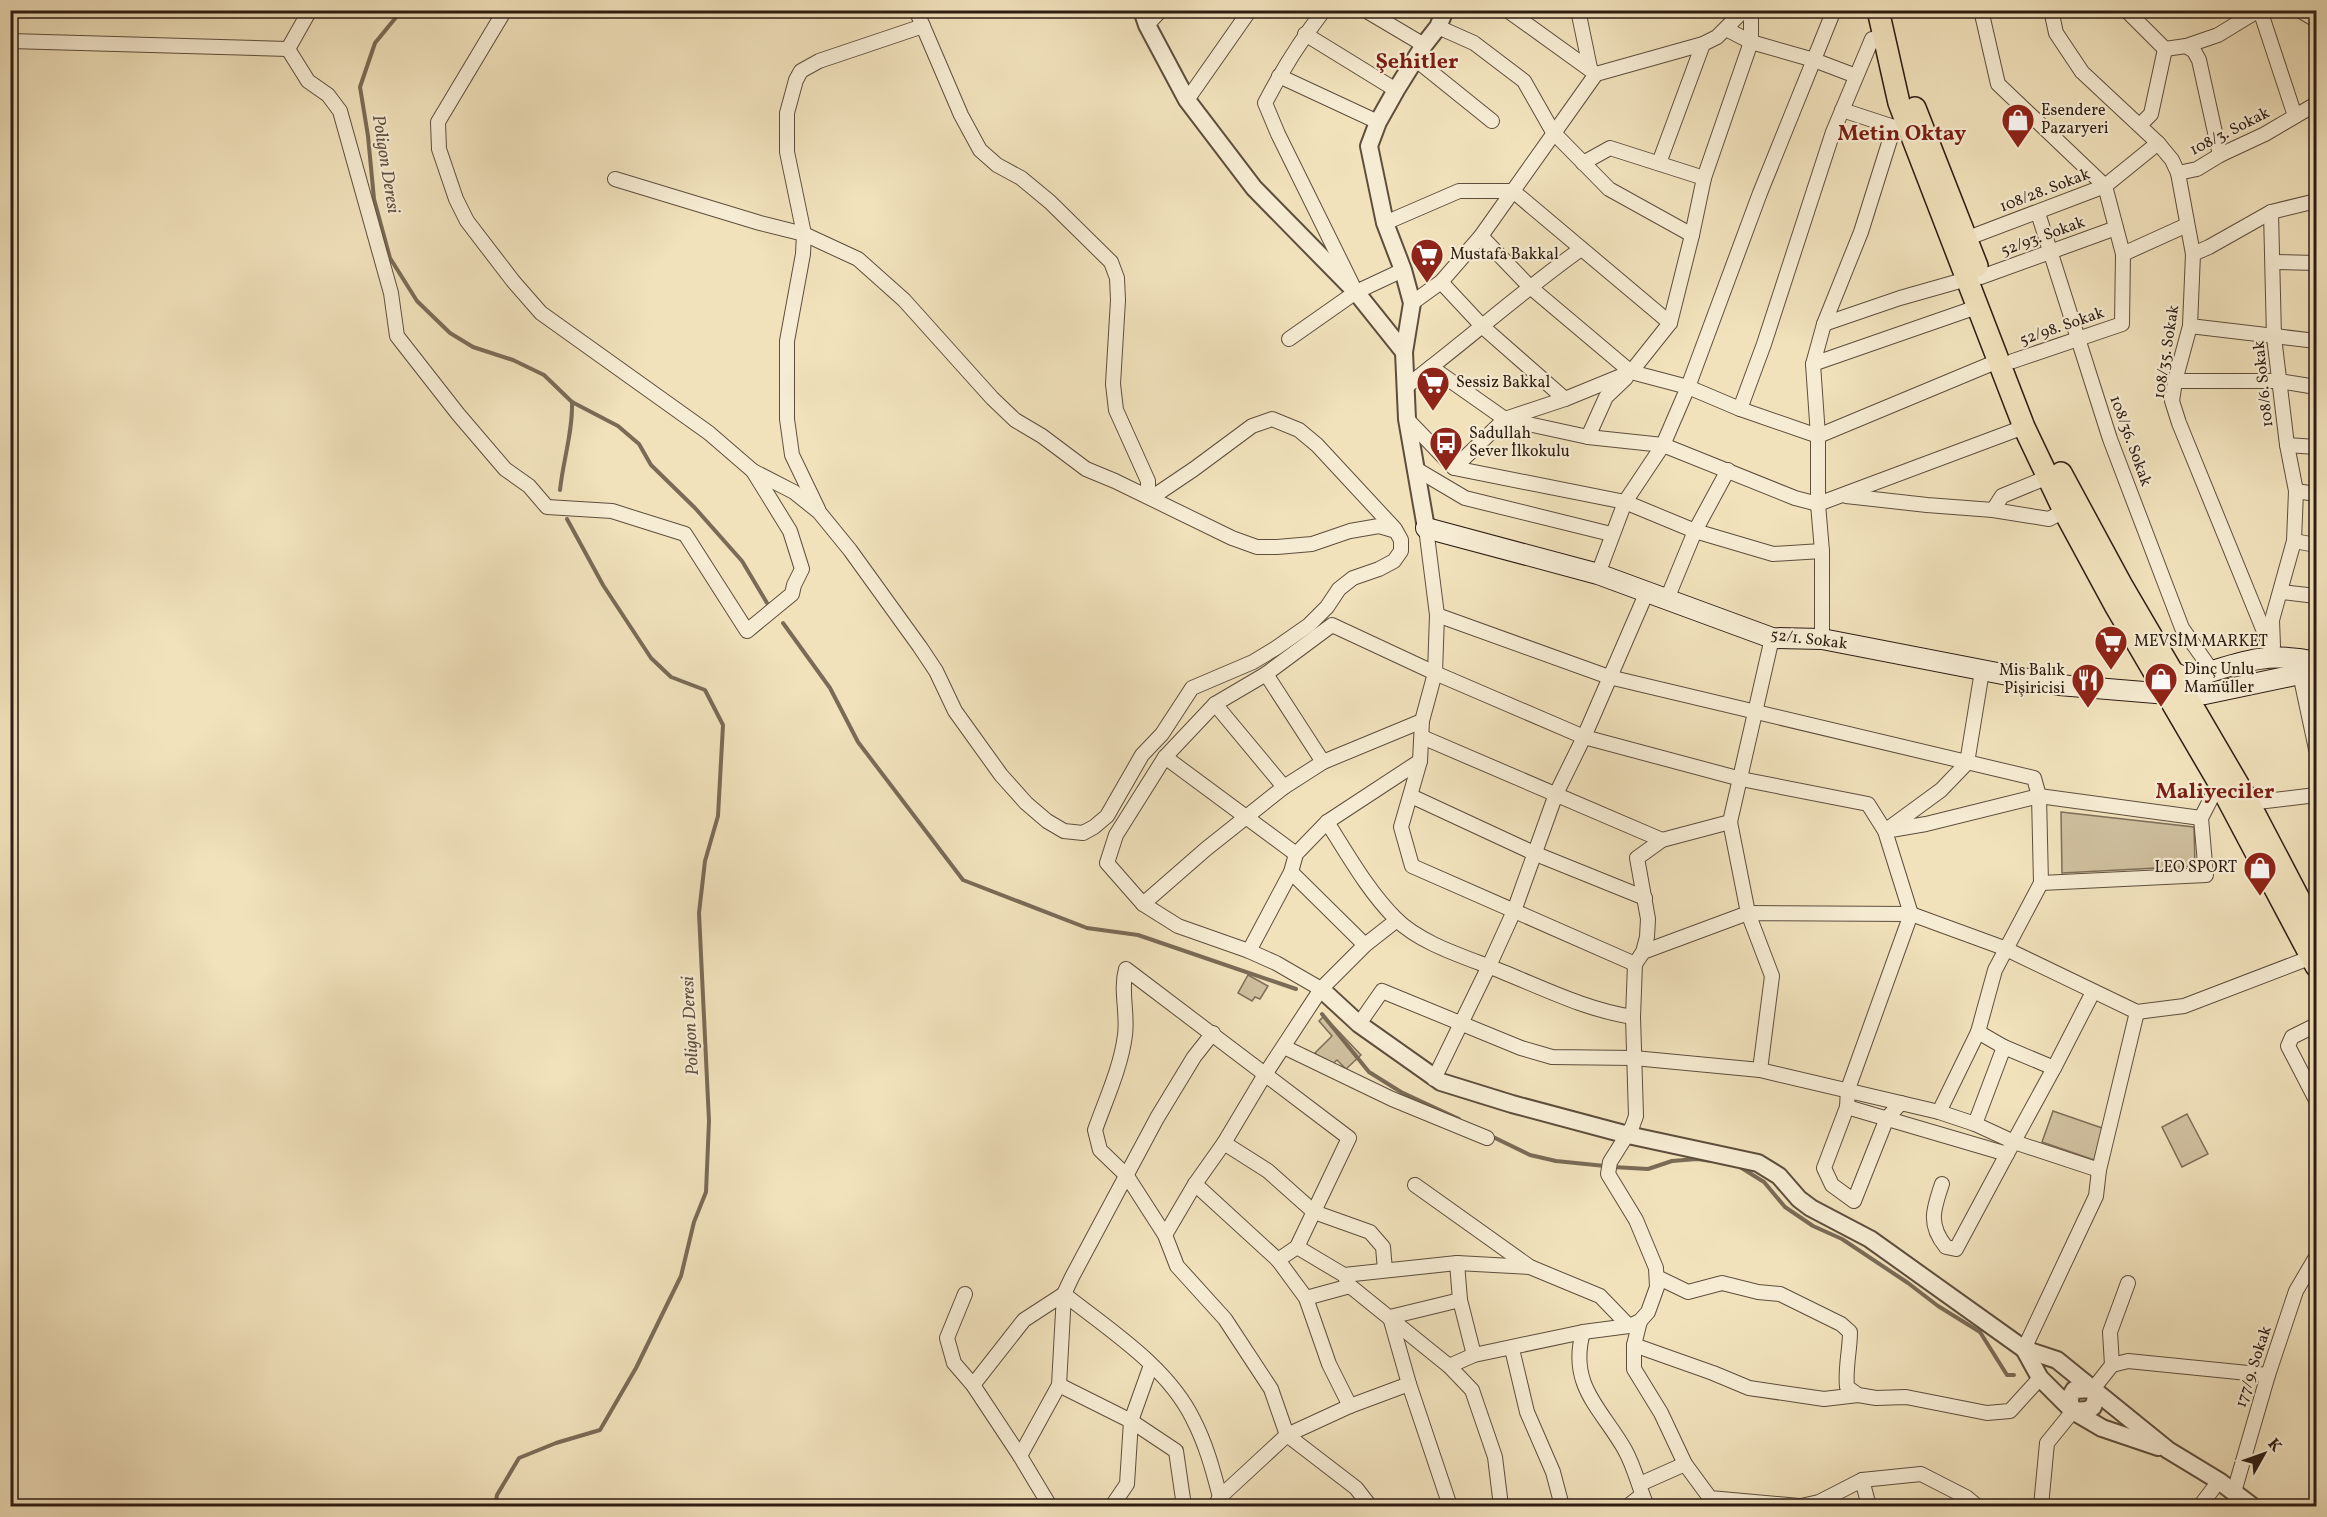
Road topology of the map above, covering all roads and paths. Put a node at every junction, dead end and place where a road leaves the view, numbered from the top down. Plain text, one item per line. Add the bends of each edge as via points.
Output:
1 (310, 10) edge
2 (504, 10) edge
3 (916, 10) edge
4 (1161, 10) edge
5 (1250, 10) edge
6 (1324, 10) edge
7 (1445, 10) edge
8 (1508, 10) edge
9 (1578, 10) edge
10 (1744, 10) edge
11 (1751, 10) edge
12 (1834, 10) edge
13 (1878, 10) edge
14 (1893, 10) edge
15 (1981, 10) edge
16 (2051, 10) edge
17 (2126, 10) edge
18 (2260, 10) edge
19 (2299, 10) edge
20 (1366, 11) edge
21 (1144, 18) edge
22 (2316, 20) edge
23 (923, 26) junction
24 (1438, 27) junction
25 (1725, 29) junction
26 (1305, 34) junction
27 (1872, 39) dead end
28 (10, 41) edge
29 (1751, 42) junction
30 (1703, 44) junction
31 (2186, 46) junction
32 (288, 49) junction
33 (2165, 49) junction
34 (1419, 52) junction
35 (1814, 60) junction
36 (1593, 71) junction
37 (1279, 76) junction
38 (1856, 76) junction
39 (1396, 90) junction
40 (1187, 100) junction
41 (2316, 104) edge
42 (1842, 110) junction
43 (2316, 113) edge
44 (2295, 116) junction
45 (1492, 120) dead end
46 (1378, 122) junction
47 (2140, 125) junction
48 (1553, 132) junction
49 (2157, 143) junction
50 (2220, 155) junction
51 (1583, 163) junction
52 (1659, 163) junction
53 (2178, 173) junction
54 (1704, 177) junction
55 (615, 179) dead end
56 (2105, 186) junction
57 (1513, 191) junction
58 (2316, 201) edge
59 (2271, 212) junction
60 (2038, 213) junction
61 (1385, 223) junction
62 (2187, 225) junction
63 (2116, 228) junction
64 (804, 234) junction
65 (1692, 235) junction
66 (1481, 236) junction
67 (1961, 241) junction
68 (1581, 249) junction
69 (2052, 253) junction
70 (2123, 254) junction
71 (2193, 254) junction
72 (2272, 262) junction
73 (2316, 263) edge
74 (1403, 270) junction
75 (1974, 278) junction
76 (1441, 282) junction
77 (1529, 286) junction
78 (1356, 292) junction
79 (1412, 303) junction
80 (1977, 307) junction
81 (1670, 323) junction
82 (1824, 324) junction
83 (2190, 326) junction
84 (1483, 327) junction
85 (2274, 337) junction
86 (1289, 339) dead end
87 (2079, 340) junction
88 (2316, 341) edge
89 (1404, 352) junction
90 (2005, 362) junction
91 (1813, 364) junction
92 (1431, 367) junction
93 (1631, 372) junction
94 (2175, 381) junction
95 (2279, 381) junction
96 (1407, 386) junction
97 (1688, 387) junction
98 (2316, 387) edge
99 (1565, 399) junction
100 (1740, 409) junction
101 (1407, 419) junction
102 (1505, 419) junction
103 (2024, 427) junction
104 (1818, 436) junction
105 (1588, 437) junction
106 (1663, 445) junction
107 (2287, 445) junction
108 (2316, 447) edge
109 (1454, 468) junction
110 (1416, 469) junction
111 (1728, 470) junction
112 (753, 471) junction
113 (2048, 477) junction
114 (2296, 491) junction
115 (794, 492) junction
116 (2316, 494) edge
117 (1844, 496) junction
118 (1149, 497) junction
119 (1625, 502) junction
120 (1818, 504) junction
121 (774, 506) junction
122 (1993, 510) junction
123 (2064, 511) junction
124 (819, 512) junction
125 (1426, 528) junction
126 (1396, 531) junction
127 (1695, 531) junction
128 (1611, 534) junction
129 (2294, 541) junction
130 (2316, 545) edge
131 (1822, 551) junction
132 (1598, 574) junction
133 (2281, 592) junction
134 (1646, 594) junction
135 (2316, 596) edge
136 (1667, 600) junction
137 (1437, 615) junction
138 (1772, 638) junction
139 (1822, 639) junction
140 (2274, 656) junction
141 (2316, 662) edge
142 (2150, 663) junction
143 (1982, 671) junction
144 (2212, 671) junction
145 (1435, 673) junction
146 (1266, 674) junction
147 (2308, 674) edge
148 (1609, 677) junction
149 (2130, 691) junction
150 (2184, 693) junction
151 (1215, 704) junction
152 (1754, 711) junction
153 (1422, 721) junction
154 (1422, 737) junction
155 (1584, 737) junction
156 (2316, 749) edge
157 (1165, 757) junction
158 (1420, 761) junction
159 (1323, 762) junction
160 (1967, 763) junction
161 (1741, 779) junction
162 (2226, 779) junction
163 (1284, 787) junction
164 (1556, 794) junction
165 (2316, 795) edge
166 (1411, 796) junction
167 (2039, 796) junction
168 (2248, 803) junction
169 (1246, 818) junction
170 (2201, 818) junction
171 (1327, 822) junction
172 (1730, 822) junction
173 (1884, 831) junction
174 (1662, 840) junction
175 (1296, 854) junction
176 (1536, 854) junction
177 (1291, 872) junction
178 (2041, 883) junction
179 (1645, 898) junction
180 (1143, 904) junction
181 (1514, 911) junction
182 (1748, 913) junction
183 (1911, 914) junction
184 (1397, 920) junction
185 (2316, 931) edge
186 (1365, 945) junction
187 (2004, 948) junction
188 (1249, 951) junction
189 (1639, 958) junction
190 (2314, 962) edge
191 (1489, 966) junction
192 (1321, 989) junction
193 (2093, 992) junction
194 (2137, 1012) junction
195 (1633, 1017) junction
196 (1359, 1024) junction
197 (1461, 1024) junction
198 (2316, 1025) edge
199 (1978, 1032) junction
200 (1213, 1033) junction
201 (1284, 1047) junction
202 (2004, 1047) junction
203 (1634, 1058) junction
204 (2054, 1068) junction
205 (1760, 1070) junction
206 (1264, 1076) junction
207 (1434, 1079) junction
208 (1848, 1089) junction
209 (2316, 1100) edge
210 (1900, 1103) junction
211 (1847, 1107) junction
212 (1939, 1112) junction
213 (1887, 1118) junction
214 (1975, 1124) junction
215 (1628, 1135) junction
216 (1487, 1137) dead end
217 (1224, 1143) junction
218 (2010, 1148) junction
219 (2098, 1170) junction
220 (1127, 1176) junction
221 (1195, 1184) junction
222 (1942, 1184) dead end
223 (1415, 1185) dead end
224 (1314, 1212) junction
225 (1165, 1235) junction
226 (1297, 1247) junction
227 (2316, 1257) edge
228 (1278, 1260) junction
229 (1456, 1263) junction
230 (1530, 1267) junction
231 (1385, 1270) junction
232 (1657, 1278) junction
233 (1347, 1280) junction
234 (2128, 1284) dead end
235 (965, 1294) dead end
236 (1064, 1294) junction
237 (1306, 1298) junction
238 (1460, 1300) junction
239 (1390, 1317) junction
240 (1635, 1324) junction
241 (1583, 1332) junction
242 (1634, 1345) junction
243 (1512, 1349) junction
244 (2024, 1349) junction
245 (1473, 1355) junction
246 (1152, 1365) junction
247 (2112, 1365) junction
248 (1449, 1366) junction
249 (2268, 1375) junction
250 (2040, 1378) junction
251 (1409, 1384) junction
252 (973, 1385) junction
253 (1059, 1385) junction
254 (2093, 1389) junction
255 (1858, 1395) junction
256 (1350, 1406) junction
257 (2073, 1411) junction
258 (1131, 1421) junction
259 (1287, 1435) junction
260 (2168, 1450) junction
261 (1020, 1456) junction
262 (1685, 1464) junction
263 (1862, 1480) junction
264 (2219, 1481) junction
265 (2234, 1492) junction
266 (1643, 1495) edge
267 (1217, 1502) edge
268 (1710, 1502) edge
269 (1965, 1502) edge
270 (1819, 1504) edge
271 (1050, 1506) edge
272 (1112, 1506) edge
273 (1184, 1506) edge
274 (1371, 1506) edge
275 (1450, 1506) edge
276 (1501, 1506) edge
277 (1562, 1506) edge
278 (1628, 1506) edge
279 (1800, 1506) edge
280 (1869, 1506) edge
281 (1977, 1506) edge
282 (2041, 1506) edge
283 (2200, 1506) edge
284 (2252, 1506) edge

1 - 32 street
2 - 112 street via 438,122 439,149 467,221 541,313 709,433
3 - 23 street
4 - 21 street
5 - 40 street
6 - 26 street
7 - 24 street
8 - 36 street
9 - 36 street
10 - 25 street
11 - 29 street
12 - 35 street
13 - 67 main road via 1899,104
14 - 67 main road via 1911,95
15 - 56 street via 1998,84
16 - 47 street, 108/35. Sokak via 2056,33 2082,72
17 - 33 street
18 - 31 street via 2218,35
18 - 44 street
19 - 22 street
20 - 34 street
21 - 40 street
23 - 64 street via 819,61 801,71 787,113 787,152
23 - 118 street via 980,150 1050,202 1111,262 1117,278 1113,384 1116,410 1148,481
24 - 34 street
24 - 48 street via 1474,42 1524,81
25 - 29 street
25 - 30 street
26 - 37 street
26 - 39 street
27 - 38 street
28 - 32 street
29 - 35 street
29 - 54 street
30 - 36 street
30 - 52 street
31 - 33 street
31 - 50 street via 2199,60
32 - 121 street via 308,81 328,95 340,111 391,293 397,336 505,469 529,486 546,507 612,511 685,534 747,631 792,594 802,569 790,531
33 - 47 street via 2151,114
34 - 39 street
34 - 45 street
35 - 38 street
35 - 97 street
36 - 48 street
37 - 46 street
37 - 78 street via 1265,103
38 - 42 street
39 - 46 street
40 - 78 street via 1254,188
41 - 44 street, 108/3. Sokak
42 - 82 street via 1894,127 1862,232
42 - 100 street
43 - 44 street, 108/3. Sokak
44 - 50 street, 108/3. Sokak
46 - 61 street via 1369,146
47 - 49 street, 108/35. Sokak
48 - 51 street
48 - 57 street
49 - 53 street, 108/35. Sokak
49 - 56 street, 108/28. Sokak
50 - 53 street, 108/3. Sokak via 2198,170
51 - 52 street via 1610,148
51 - 65 street via 1609,189
52 - 54 street
53 - 62 street, 108/35. Sokak
54 - 65 street
55 - 64 street
56 - 60 street, 108/28. Sokak
56 - 63 street
57 - 61 street via 1459,191
57 - 66 street
57 - 68 street
58 - 59 street
59 - 71 street
59 - 72 street, 108/6. Sokak
60 - 67 street, 108/28. Sokak
60 - 69 street, 108/36. Sokak
61 - 74 street
62 - 70 street
62 - 71 street, 108/35. Sokak
63 - 69 street, 52/93. Sokak
63 - 70 street
64 - 118 street via 858,259 904,300 1015,420 1086,469
64 - 124 street via 787,341 787,419 792,455
65 - 81 street
66 - 76 street
66 - 77 street
67 - 75 main road
68 - 77 street
68 - 81 street
69 - 75 street, 52/93. Sokak
69 - 87 street, 108/36. Sokak
70 - 87 street, 52/98. Sokak via 2122,324
71 - 83 street, 108/35. Sokak
72 - 73 street
72 - 85 street, 108/6. Sokak
74 - 78 street
74 - 79 street
75 - 80 main road
75 - 82 street, 52/93. Sokak
75 - 90 main road
76 - 79 street
76 - 84 street
77 - 84 street
77 - 93 street
78 - 86 street
78 - 89 street
79 - 89 street
80 - 90 main road
80 - 91 street
81 - 93 street
82 - 91 street
83 - 85 street
83 - 94 street, 108/35. Sokak
84 - 92 street
84 - 99 street
85 - 88 street
85 - 95 street, 108/6. Sokak
87 - 90 street, 52/98. Sokak
87 - 144 street, 108/36. Sokak via 2110,439 2182,628
89 - 96 street
90 - 103 main road
90 - 104 street, 52/98. Sokak
90 - 150 main road via 2064,480
91 - 104 street
92 - 96 street
92 - 102 street
93 - 97 street
93 - 99 street
93 - 105 street via 1606,397
94 - 95 street
94 - 140 street, 108/35. Sokak via 2172,401 2179,423
95 - 98 street
95 - 107 street, 108/6. Sokak
96 - 101 street
97 - 100 street
97 - 106 street
99 - 102 street
100 - 104 street
101 - 109 street
101 - 110 street
102 - 105 street
102 - 109 street
103 - 113 main road
103 - 117 street
104 - 120 street
105 - 106 street
106 - 111 street
106 - 119 street
107 - 108 street
107 - 114 street, 108/6. Sokak
109 - 119 street
110 - 125 street
110 - 128 street via 1465,498
111 - 120 street
111 - 127 street
112 - 115 street
112 - 121 street
113 - 122 street via 2002,496
113 - 123 main road
114 - 116 street
114 - 129 street, 108/6. Sokak
115 - 121 street
115 - 124 street
117 - 120 street
117 - 122 street
118 - 126 street via 1257,547 1312,544 1380,526
118 - 126 street via 1252,426 1272,419 1299,430 1317,445
119 - 127 street
119 - 128 street
120 - 131 street
122 - 123 street via 2049,519
123 - 142 main road
124 - 126 street via 920,647 955,711 1001,776 1047,821 1064,831 1083,833 1107,816 1142,755 1192,688 1276,648 1309,625 1353,578 1394,561 1401,551
125 - 132 main road, 52/1. Sokak
125 - 137 street
127 - 131 street via 1773,554
127 - 136 street
128 - 132 street
129 - 130 street
129 - 133 street, 108/6. Sokak
131 - 139 street
132 - 134 main road, 52/1. Sokak
133 - 135 street
133 - 140 street, 108/6. Sokak via 2272,620
134 - 136 main road, 52/1. Sokak
134 - 148 street
136 - 138 main road, 52/1. Sokak
137 - 145 street
137 - 148 street
138 - 139 main road, 52/1. Sokak
138 - 152 street
139 - 143 main road, 52/1. Sokak
140 - 141 main road
140 - 144 main road via 2240,661
142 - 149 main road via 2146,680
142 - 150 main road
143 - 149 main road, 52/1. Sokak via 2059,685
143 - 160 street
144 - 150 main road
145 - 146 street via 1332,624
145 - 153 street
145 - 155 street
146 - 151 street
146 - 159 street
147 - 150 main road
147 - 156 street
148 - 152 street
148 - 155 street
149 - 150 main road, 52/1. Sokak
150 - 162 main road
151 - 157 street
151 - 163 street
152 - 160 street
152 - 161 street
153 - 154 street
153 - 159 street
154 - 158 street
154 - 164 street
155 - 161 street
155 - 164 street
157 - 169 street
157 - 180 street via 1116,835 1107,863
158 - 166 street
158 - 171 street
159 - 163 street
160 - 167 street via 2034,778
160 - 173 street via 1941,790
161 - 172 street
161 - 173 street via 1868,804
162 - 168 main road
162 - 170 street
162 - 190 main road
163 - 169 street
164 - 174 street
164 - 176 street
165 - 168 street
166 - 176 street
166 - 181 street via 1401,827 1412,866
167 - 170 street
167 - 173 street
167 - 178 street
168 - 185 main road
169 - 175 street
169 - 180 street
170 - 178 street via 2206,875
171 - 175 street
171 - 184 street via 1359,874
172 - 174 street
172 - 182 street
173 - 183 street
174 - 179 street via 1637,858
175 - 177 street
176 - 179 street
176 - 181 street
177 - 186 street
177 - 188 street
178 - 187 street
179 - 189 street via 1647,937
180 - 188 street via 1178,926
181 - 189 street
181 - 191 street
182 - 183 street
182 - 189 street
182 - 205 street via 1772,976
183 - 187 street
183 - 208 street
184 - 186 street
184 - 191 street via 1455,954
186 - 192 street
187 - 193 street
187 - 199 street
188 - 192 street
189 - 195 street
190 - 194 street via 2184,1006
191 - 195 street via 1593,1008
191 - 197 street
192 - 196 street
192 - 201 street
193 - 194 street
193 - 204 street
194 - 219 street
195 - 203 street
196 - 197 street via 1382,991
196 - 207 street
197 - 203 street via 1552,1057
197 - 207 street
198 - 209 street via 2292,1037 2288,1046
199 - 202 street
199 - 212 street
200 - 206 street
200 - 220 street via 1188,1067
200 - 220 street via 1126,969 1123,1046 1095,1130 1100,1149
201 - 206 street
201 - 216 street
202 - 204 street
202 - 214 street
203 - 205 street
203 - 215 street via 1636,1116
204 - 218 street
205 - 208 street
206 - 217 street
206 - 224 street via 1348,1138
207 - 215 street
208 - 210 street
208 - 211 street
210 - 212 street
210 - 213 street
211 - 213 street
211 - 213 street via 1824,1168 1832,1185 1854,1201
212 - 214 street
213 - 218 street
214 - 218 street
215 - 232 street via 1609,1168 1645,1239
215 - 244 street via 1758,1162 1779,1176 1811,1208 1870,1239
217 - 221 street
217 - 224 street via 1268,1171
218 - 219 street
218 - 222 street via 1956,1249 1946,1247 1934,1227 1935,1203
219 - 244 street via 2096,1196
220 - 225 street
220 - 236 street
221 - 225 street
221 - 228 street
223 - 230 street
224 - 226 street
224 - 231 street via 1370,1232 1383,1247
225 - 259 street via 1177,1266 1224,1319 1271,1389
226 - 228 street
226 - 233 street
227 - 249 street, 177/9. Sokak via 2296,1291
228 - 237 street
229 - 230 street
229 - 231 street
229 - 238 street
230 - 240 street via 1600,1296
231 - 233 street
232 - 240 street via 1654,1299
232 - 255 street via 1688,1292 1722,1283 1780,1294 1841,1324 1850,1332 1847,1387
233 - 237 street
233 - 239 street
234 - 247 street via 2110,1332
235 - 252 street via 947,1338 954,1363
236 - 246 street
236 - 252 street via 1023,1320
236 - 253 street
237 - 256 street via 1329,1364
238 - 239 street
238 - 245 street
239 - 248 street
239 - 251 street
240 - 241 street
240 - 242 street
241 - 243 street
241 - 266 street via 1578,1362 1590,1399 1625,1450
242 - 255 street via 1749,1388 1824,1399
242 - 262 street via 1634,1369
243 - 245 street
243 - 277 street via 1527,1412 1553,1472
244 - 250 street
244 - 254 street via 2057,1360
245 - 248 street
246 - 258 street
246 - 267 street via 1192,1416 1209,1457
247 - 249 street via 2128,1361
247 - 254 street
248 - 276 street via 1472,1390 1495,1457
249 - 265 street, 177/9. Sokak
250 - 255 street via 2010,1411 1987,1413 1906,1397
250 - 257 street
251 - 256 street
251 - 275 street
252 - 261 street
253 - 258 street
253 - 261 street
254 - 257 street via 2074,1390 2069,1399
254 - 260 street
256 - 259 street
257 - 260 street via 2102,1428
257 - 282 street via 2046,1443
258 - 272 street via 1127,1484
258 - 273 street via 1176,1451
259 - 267 street
259 - 274 street via 1356,1488
260 - 264 street
261 - 271 street
262 - 266 street
262 - 268 street
263 - 269 street via 1921,1474
263 - 270 street
263 - 280 street
264 - 265 street
264 - 283 street
265 - 284 street
266 - 278 street
268 - 279 street
269 - 281 street
270 - 279 street

